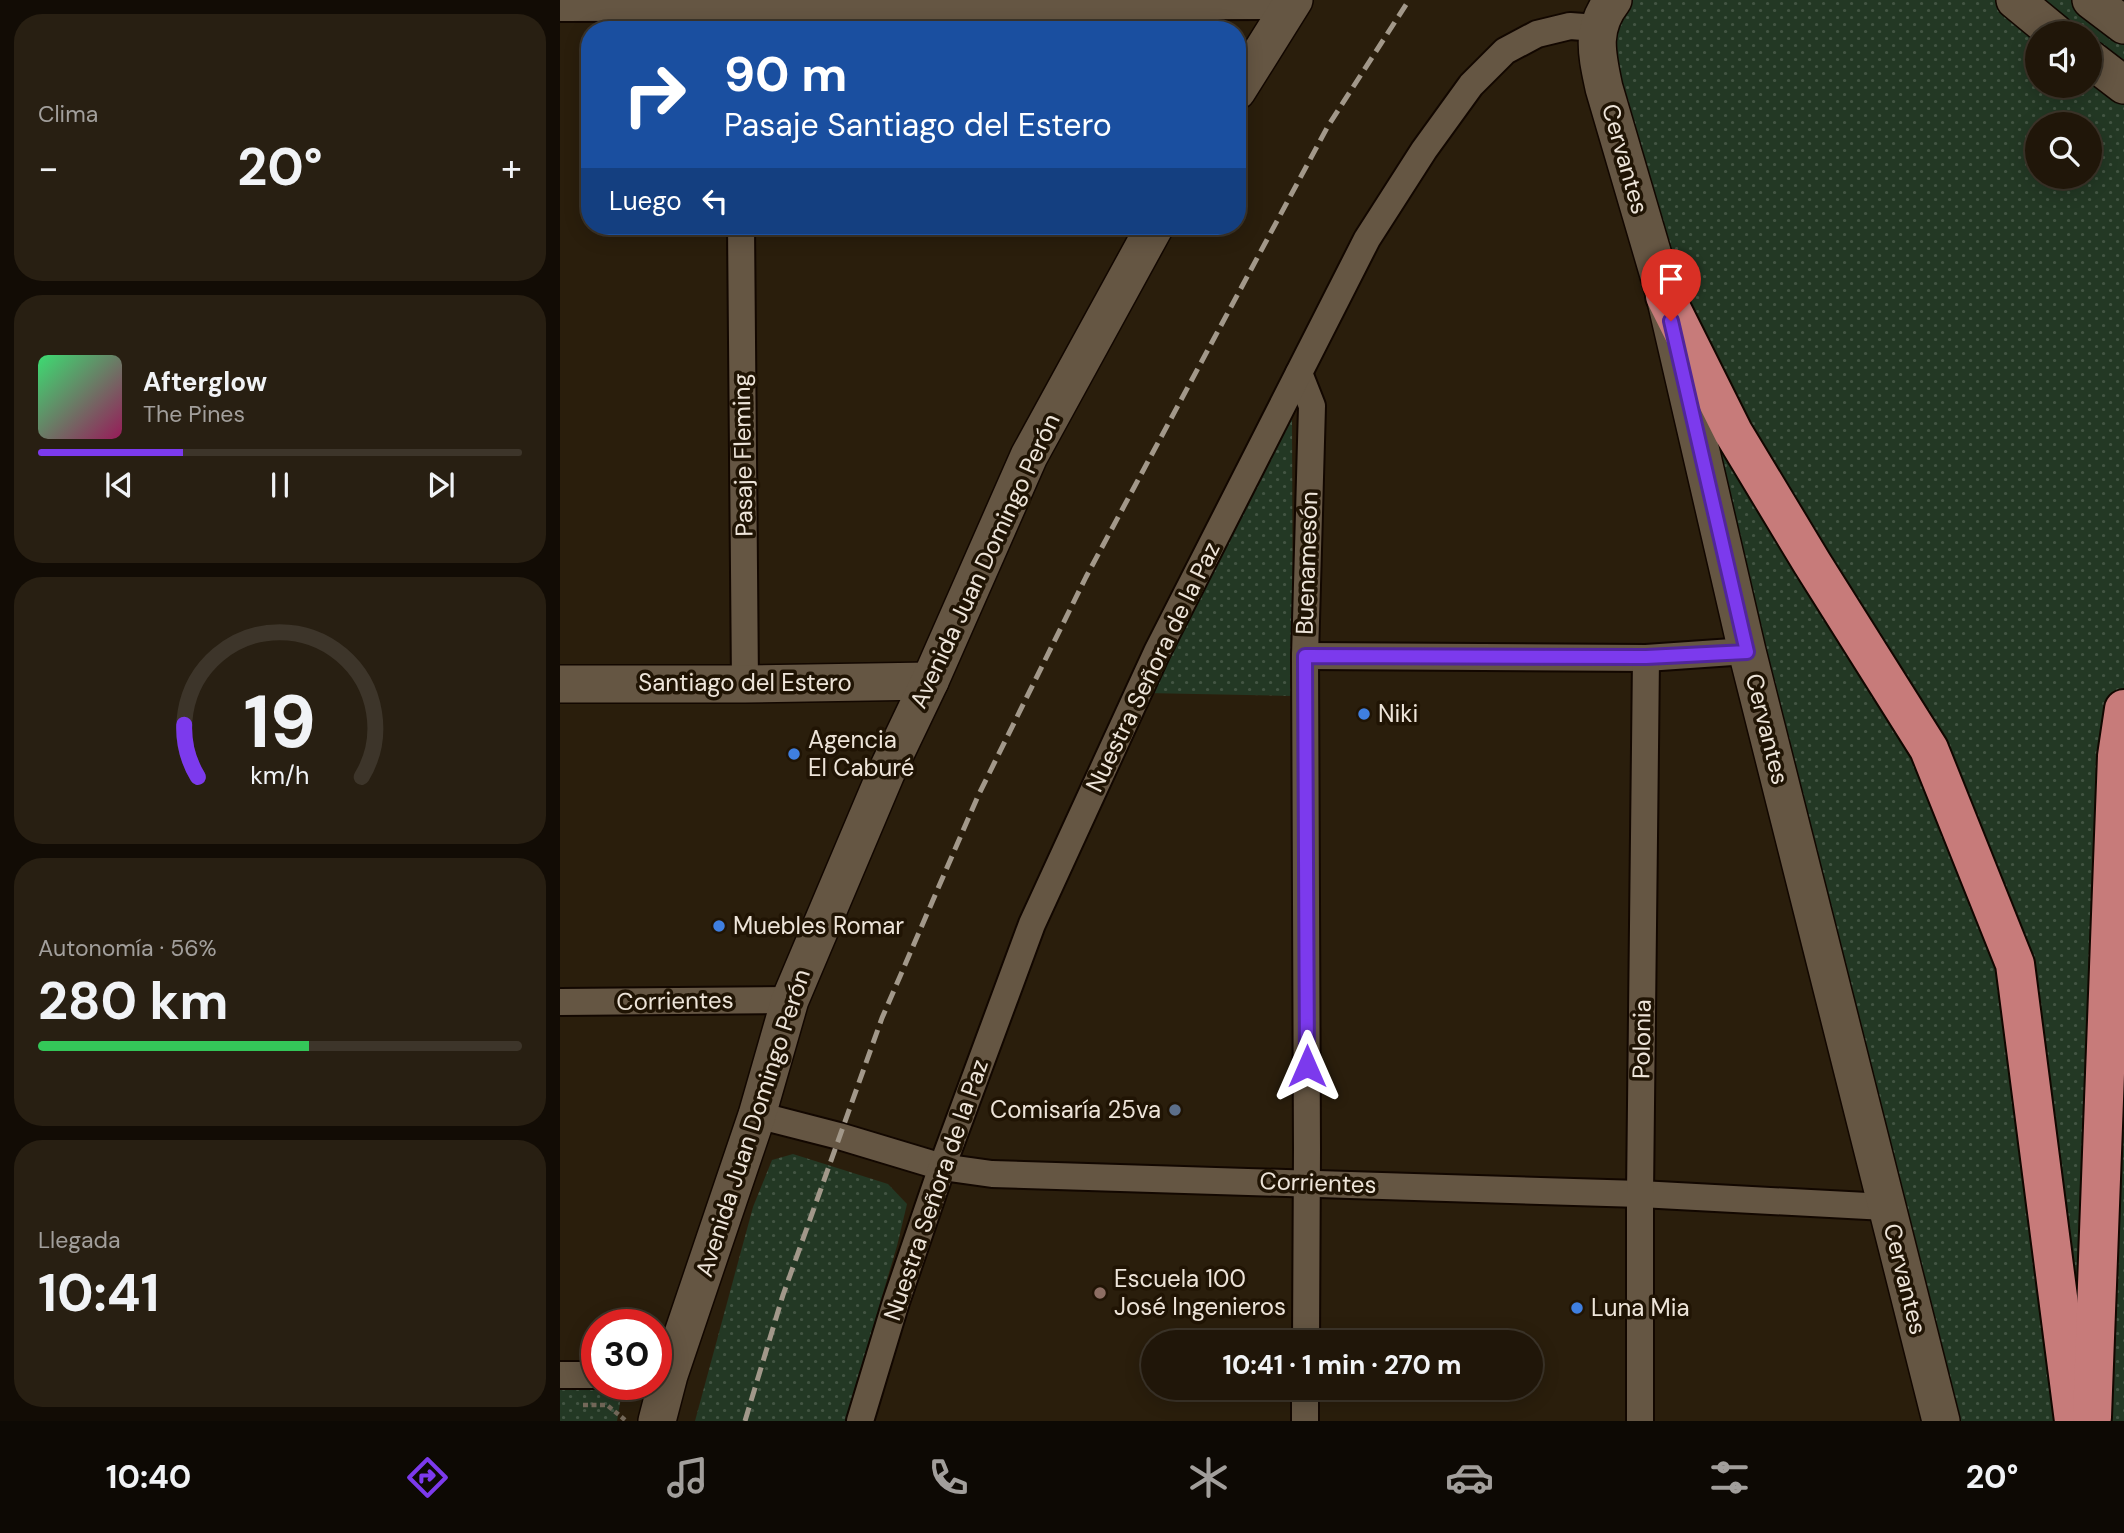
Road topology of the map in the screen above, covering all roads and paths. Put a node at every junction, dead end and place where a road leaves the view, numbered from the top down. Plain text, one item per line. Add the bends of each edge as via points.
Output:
1 (2015, 0) edge
2 (2091, 0) edge
3 (1292, 3) edge
4 (845, 4) edge
5 (560, 8) edge
6 (1605, 14) edge
7 (739, 19) edge
8 (2040, 21) edge
9 (2124, 25) edge
10 (2102, 69) edge
11 (1246, 77) edge
12 (2124, 85) edge
13 (741, 235) edge
14 (1149, 235) edge
15 (1665, 296) junction
16 (1299, 373) junction
17 (1747, 652) junction
18 (1305, 656) junction
19 (1646, 657) junction
20 (930, 681) junction
21 (560, 684) edge
22 (745, 684) junction
23 (2124, 709) edge
24 (790, 1000) junction
25 (560, 1002) edge
26 (757, 1115) junction
27 (942, 1167) junction
28 (1307, 1182) junction
29 (1640, 1194) junction
30 (1886, 1207) junction
31 (1306, 1330) edge
32 (672, 1351) edge
33 (581, 1375) edge
34 (560, 1376) edge
35 (660, 1400) edge
36 (1305, 1400) edge
37 (607, 1405) dead end
38 (625, 1421) edge
39 (657, 1421) edge
40 (860, 1421) edge
41 (1305, 1421) edge
42 (1640, 1421) edge
43 (1941, 1421) edge
44 (2074, 1421) edge
45 (2092, 1421) edge

1 - 8 street
2 - 9 street
3 - 4 street
3 - 11 street
4 - 7 street
5 - 7 street
6 - 15 street, Cervantes via 1597,54 1604,88
6 - 16 street, Nuestra Señora de la Paz via 1537,34 1505,51 1471,85 1367,239
10 - 12 street
13 - 22 street, Pasaje Fleming
14 - 20 street, Avenida Juan Domingo Perón via 1030,456
15 - 17 street, Cervantes
15 - 44 highway via 1733,432 1930,749 2015,964
16 - 18 street, Buenamesón via 1312,406
16 - 27 street, Nuestra Señora de la Paz via 1157,652 1032,923
17 - 19 street
17 - 30 street, Cervantes
18 - 19 street
18 - 28 street, Buenamesón
19 - 29 street, Polonia
20 - 22 street, Santiago del Estero
20 - 24 street, Avenida Juan Domingo Perón
21 - 22 street, Santiago del Estero
23 - 45 highway via 2117,756
24 - 25 street, Corrientes
24 - 26 street, Avenida Juan Domingo Perón
26 - 27 street, Corrientes
26 - 32 street, Avenida Juan Domingo Perón
27 - 28 street, Corrientes via 992,1174
27 - 40 street, Nuestra Señora de la Paz
28 - 29 street, Corrientes
28 - 31 street, Buenamesón
29 - 30 street, Corrientes
29 - 42 street, Polonia
30 - 43 street, Cervantes
33 - 34 street
35 - 39 street, Avenida Juan Domingo Perón
36 - 41 street
37 - 38 path

